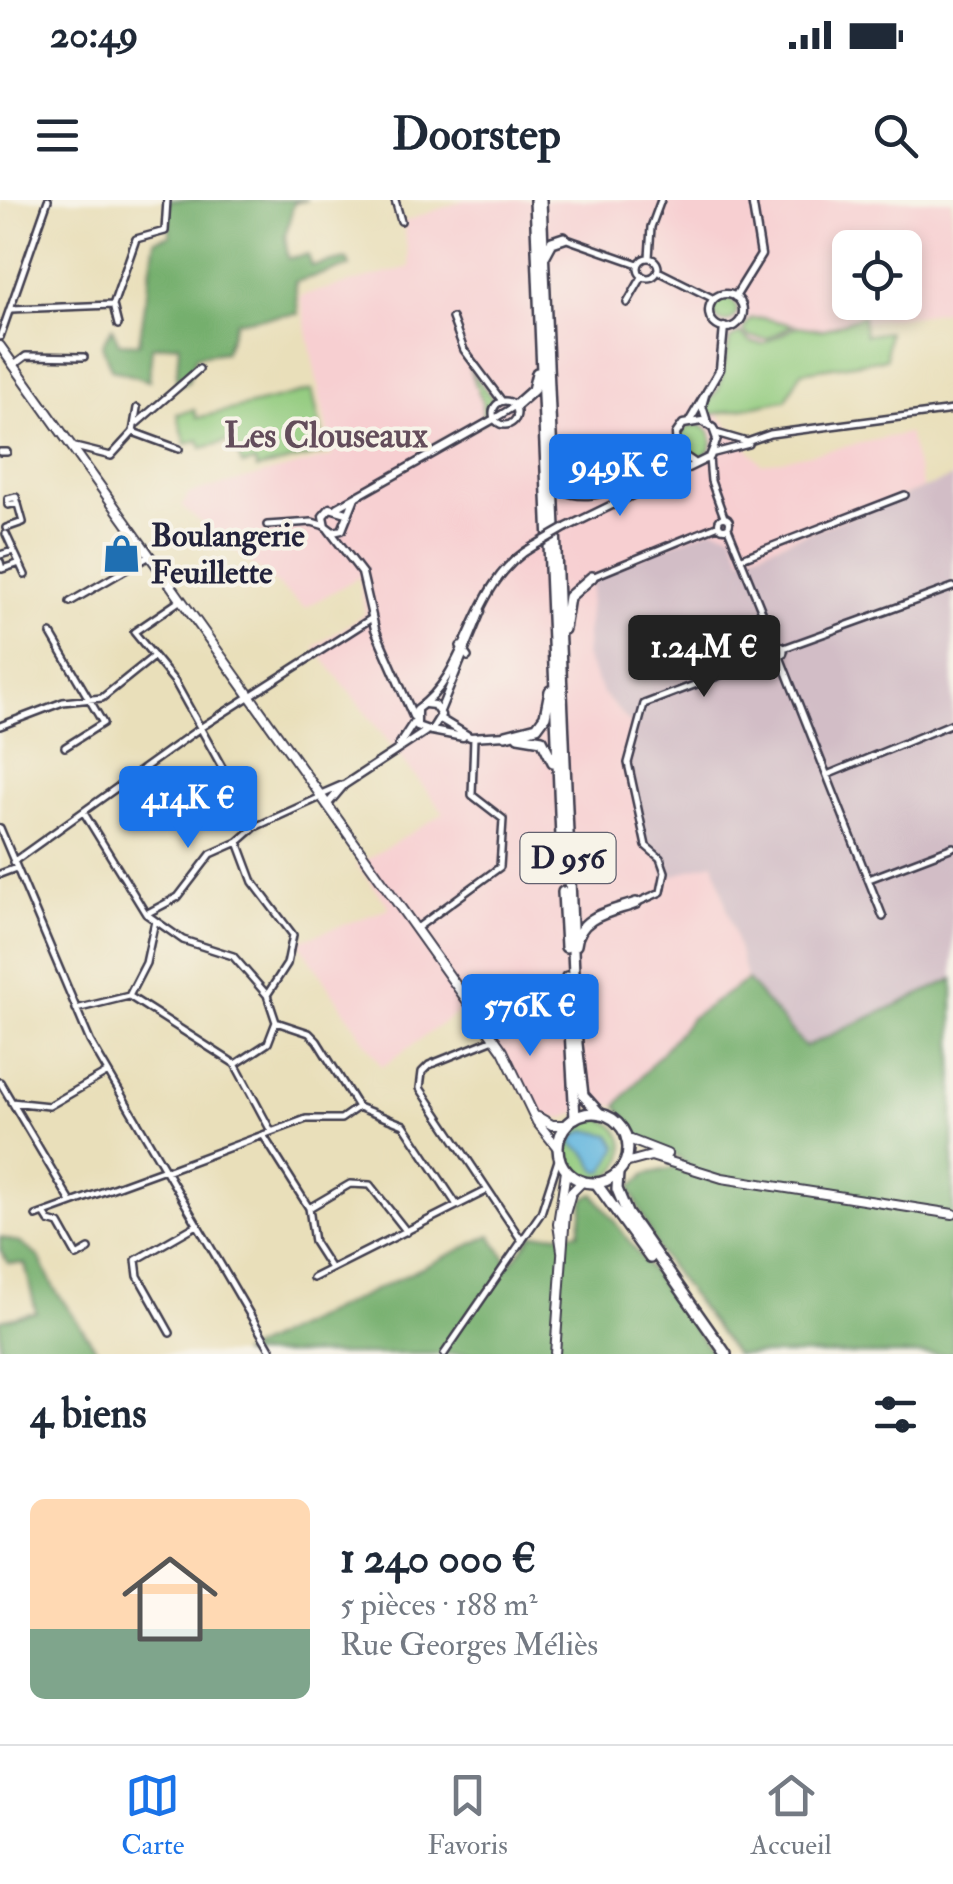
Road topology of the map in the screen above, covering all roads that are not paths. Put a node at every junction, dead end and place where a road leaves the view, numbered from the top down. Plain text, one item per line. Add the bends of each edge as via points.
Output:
1 (48, 200) edge
2 (167, 200) edge
3 (395, 200) edge
4 (538, 200) edge
5 (661, 200) edge
6 (752, 200) edge
7 (401, 221) dead end
8 (564, 238) joint
9 (544, 257) junction
10 (649, 258) junction
11 (638, 264) junction
12 (658, 270) junction
13 (642, 276) junction
14 (735, 297) junction
15 (714, 299) junction
16 (627, 303) dead end
17 (113, 305) junction
18 (11, 309) junction
19 (452, 318) dead end
20 (118, 325) dead end
21 (724, 327) junction
22 (540, 330) junction
23 (0, 337) edge
24 (0, 346) edge
25 (84, 357) dead end
26 (14, 365) junction
27 (198, 370) dead end
28 (708, 390) junction
29 (491, 392) junction
30 (502, 401) junction
31 (495, 406) junction
32 (515, 406) junction
33 (137, 408) dead end
34 (953, 410) edge
35 (494, 419) junction
36 (689, 422) junction
37 (137, 423) junction
38 (708, 424) junction
39 (133, 432) junction
40 (716, 433) junction
41 (761, 438) junction
42 (72, 446) junction
43 (676, 448) junction
44 (179, 450) dead end
45 (551, 450) junction
46 (712, 455) junction
47 (694, 462) junction
48 (711, 481) junction
49 (657, 482) junction
50 (905, 495) dead end
51 (357, 497) junction
52 (338, 507) junction
53 (0, 508) edge
54 (346, 513) junction
55 (323, 516) junction
56 (724, 518) junction
57 (312, 522) junction
58 (267, 525) dead end
59 (719, 525) junction
60 (327, 528) junction
61 (728, 528) junction
62 (342, 530) junction
63 (3, 532) edge
64 (13, 551) junction
65 (345, 551) junction
66 (148, 556) junction
67 (742, 558) junction
68 (17, 564) junction
69 (0, 565) edge
70 (26, 575) dead end
71 (592, 577) joint
72 (953, 587) edge
73 (181, 600) junction
74 (70, 602) dead end
75 (372, 618) junction
76 (552, 623) junction
77 (51, 634) dead end
78 (780, 647) junction
79 (464, 651) junction
80 (777, 656) junction
81 (153, 657) junction
82 (560, 682) junction
83 (403, 691) junction
84 (250, 696) junction
85 (90, 699) junction
86 (424, 704) junction
87 (440, 715) junction
88 (414, 719) junction
89 (953, 723) edge
90 (0, 726) edge
91 (200, 728) junction
92 (429, 731) junction
93 (506, 736) junction
94 (472, 737) junction
95 (64, 747) dead end
96 (396, 748) junction
97 (827, 775) junction
98 (558, 789) junction
99 (323, 799) junction
100 (84, 813) junction
101 (255, 826) junction
102 (0, 828) edge
103 (238, 842) junction
104 (953, 847) edge
105 (15, 865) junction
106 (0, 874) edge
107 (869, 879) junction
108 (636, 903) joint
109 (146, 914) junction
110 (883, 917) dead end
111 (155, 921) junction
112 (415, 930) junction
113 (572, 972) junction
114 (266, 994) junction
115 (129, 996) junction
116 (76, 1009) junction
117 (276, 1022) junction
118 (494, 1039) junction
119 (236, 1064) junction
120 (108, 1072) junction
121 (0, 1082) edge
122 (11, 1102) junction
123 (358, 1107) junction
124 (533, 1112) junction
125 (600, 1114) junction
126 (571, 1122) junction
127 (272, 1132) junction
128 (263, 1136) junction
129 (626, 1138) junction
130 (558, 1152) junction
131 (625, 1163) junction
132 (688, 1166) junction
133 (165, 1170) junction
134 (566, 1171) junction
135 (618, 1173) junction
136 (582, 1182) junction
137 (596, 1184) junction
138 (486, 1192) junction
139 (71, 1202) junction
140 (457, 1206) junction
141 (309, 1208) junction
142 (44, 1213) junction
143 (953, 1214) edge
144 (36, 1216) dead end
145 (197, 1225) junction
146 (407, 1232) junction
147 (522, 1241) junction
148 (89, 1249) dead end
149 (564, 1260) junction
150 (330, 1266) junction
151 (313, 1278) dead end
152 (170, 1333) dead end
153 (273, 1354) edge
154 (444, 1354) edge
155 (555, 1354) edge
156 (722, 1354) edge

1 - 18 street
2 - 17 street via 165,231 136,239
3 - 7 street
4 - 9 main road, D 956
4 - 22 main road, D 956
5 - 10 street
6 - 14 street via 762,255
8 - 9 main road via 552,242
8 - 11 street
9 - 45 main road, D 956
10 - 11 street
10 - 12 street
11 - 13 street
12 - 13 street via 650,279
12 - 15 street
13 - 16 street
14 - 15 street
14 - 21 street via 741,318
15 - 21 street via 709,314
17 - 18 street
17 - 20 street
18 - 23 street
19 - 29 street
21 - 28 street via 720,369
22 - 32 main road via 534,386
22 - 76 main road, D 956
24 - 26 main road
25 - 26 street via 26,356
26 - 42 main road
27 - 37 street
28 - 36 street
28 - 38 street via 702,406
29 - 30 street
29 - 31 street
30 - 31 street
30 - 32 street
31 - 35 street
32 - 35 street
32 - 35 street via 512,423
33 - 37 street
34 - 41 street
35 - 51 street
36 - 38 street
36 - 43 street via 676,434
37 - 39 street
38 - 40 street
39 - 42 street via 111,456
39 - 44 street
40 - 41 street via 736,441
40 - 46 street
41 - 46 street
42 - 66 main road
43 - 45 main road, D 956 via 642,474 585,494 561,485
43 - 47 street
43 - 49 street via 673,468
45 - 82 main road, D 956
46 - 47 street
46 - 48 street
47 - 48 street
47 - 49 street
48 - 56 street
49 - 79 street, bridge via 510,563 489,590
50 - 67 street
51 - 52 street
51 - 54 street
52 - 54 street
52 - 55 street
53 - 63 street via 16,497 23,522
54 - 62 street
55 - 57 street
55 - 60 street
56 - 59 street
56 - 61 street
57 - 58 street
57 - 60 street
59 - 61 street
59 - 71 street
60 - 62 street
60 - 65 street
61 - 67 street
62 - 65 street
63 - 64 street
64 - 68 street
64 - 69 street
65 - 75 street via 362,574
66 - 73 main road
66 - 74 street
67 - 78 street
68 - 69 street
68 - 70 street
71 - 82 main road, D 956 via 567,601
72 - 78 street
73 - 81 street via 134,632
73 - 84 main road
75 - 83 street
75 - 84 street
76 - 93 main road, D 956 via 546,716 538,727
76 - 98 main road, D 956
77 - 85 street
78 - 80 street
79 - 86 street
79 - 87 street
80 - 97 street
80 - 108 street via 644,704 628,763 646,846 660,858 666,880 661,892
81 - 85 street via 102,698
81 - 91 street
82 - 113 main road, D 956
83 - 86 street
83 - 88 street
84 - 91 street
84 - 99 main road
85 - 90 street
85 - 95 street via 103,723
86 - 87 street
86 - 88 street
87 - 92 street
87 - 94 street
88 - 92 street
88 - 96 street
89 - 97 street
91 - 100 street
91 - 101 street
92 - 94 street
92 - 96 street
93 - 94 street
93 - 98 main road, D 956 via 546,743
94 - 112 street via 472,795 503,819 502,862
96 - 99 street
97 - 107 street
98 - 126 main road, D 956
99 - 101 street
99 - 112 main road
100 - 105 street
100 - 109 street
101 - 103 street
102 - 105 street
103 - 109 street via 211,854 178,897
103 - 114 street via 253,882 294,935 287,964
104 - 107 street
105 - 106 street
105 - 116 street
107 - 110 street
108 - 113 main road via 583,924
109 - 111 street
111 - 114 street via 183,940 233,956
111 - 115 street via 146,963
112 - 118 main road
113 - 125 main road, D 956 via 580,1086
114 - 117 street
115 - 116 street
115 - 119 street
116 - 120 street
117 - 119 street via 268,1044
117 - 123 street via 317,1041
118 - 124 main road
118 - 138 street via 430,1064 420,1078 423,1095
119 - 127 street
120 - 122 street via 49,1106
120 - 133 street
121 - 122 street
122 - 139 street
123 - 127 street via 340,1119 306,1119
123 - 140 street via 404,1125
124 - 126 main road via 546,1123
124 - 130 main road
125 - 126 main road
125 - 129 main road
126 - 130 main road
127 - 128 street
128 - 133 street
128 - 141 street
129 - 131 main road
129 - 132 main road
130 - 134 main road
130 - 147 street via 549,1191
131 - 132 main road via 651,1156
131 - 135 main road
132 - 143 main road via 722,1178
133 - 139 street
133 - 145 street
134 - 136 main road
134 - 149 main road via 558,1224
135 - 137 main road
135 - 156 main road via 627,1212
136 - 137 main road
136 - 149 main road via 567,1203
137 - 156 main road
138 - 140 street
138 - 147 street
139 - 142 street
140 - 146 street
141 - 146 street via 350,1184 370,1186
141 - 150 street via 314,1242
142 - 144 street
142 - 148 street via 59,1224 77,1256
145 - 152 street via 136,1260
145 - 153 street
146 - 150 street
147 - 154 street
149 - 155 main road
150 - 151 street

